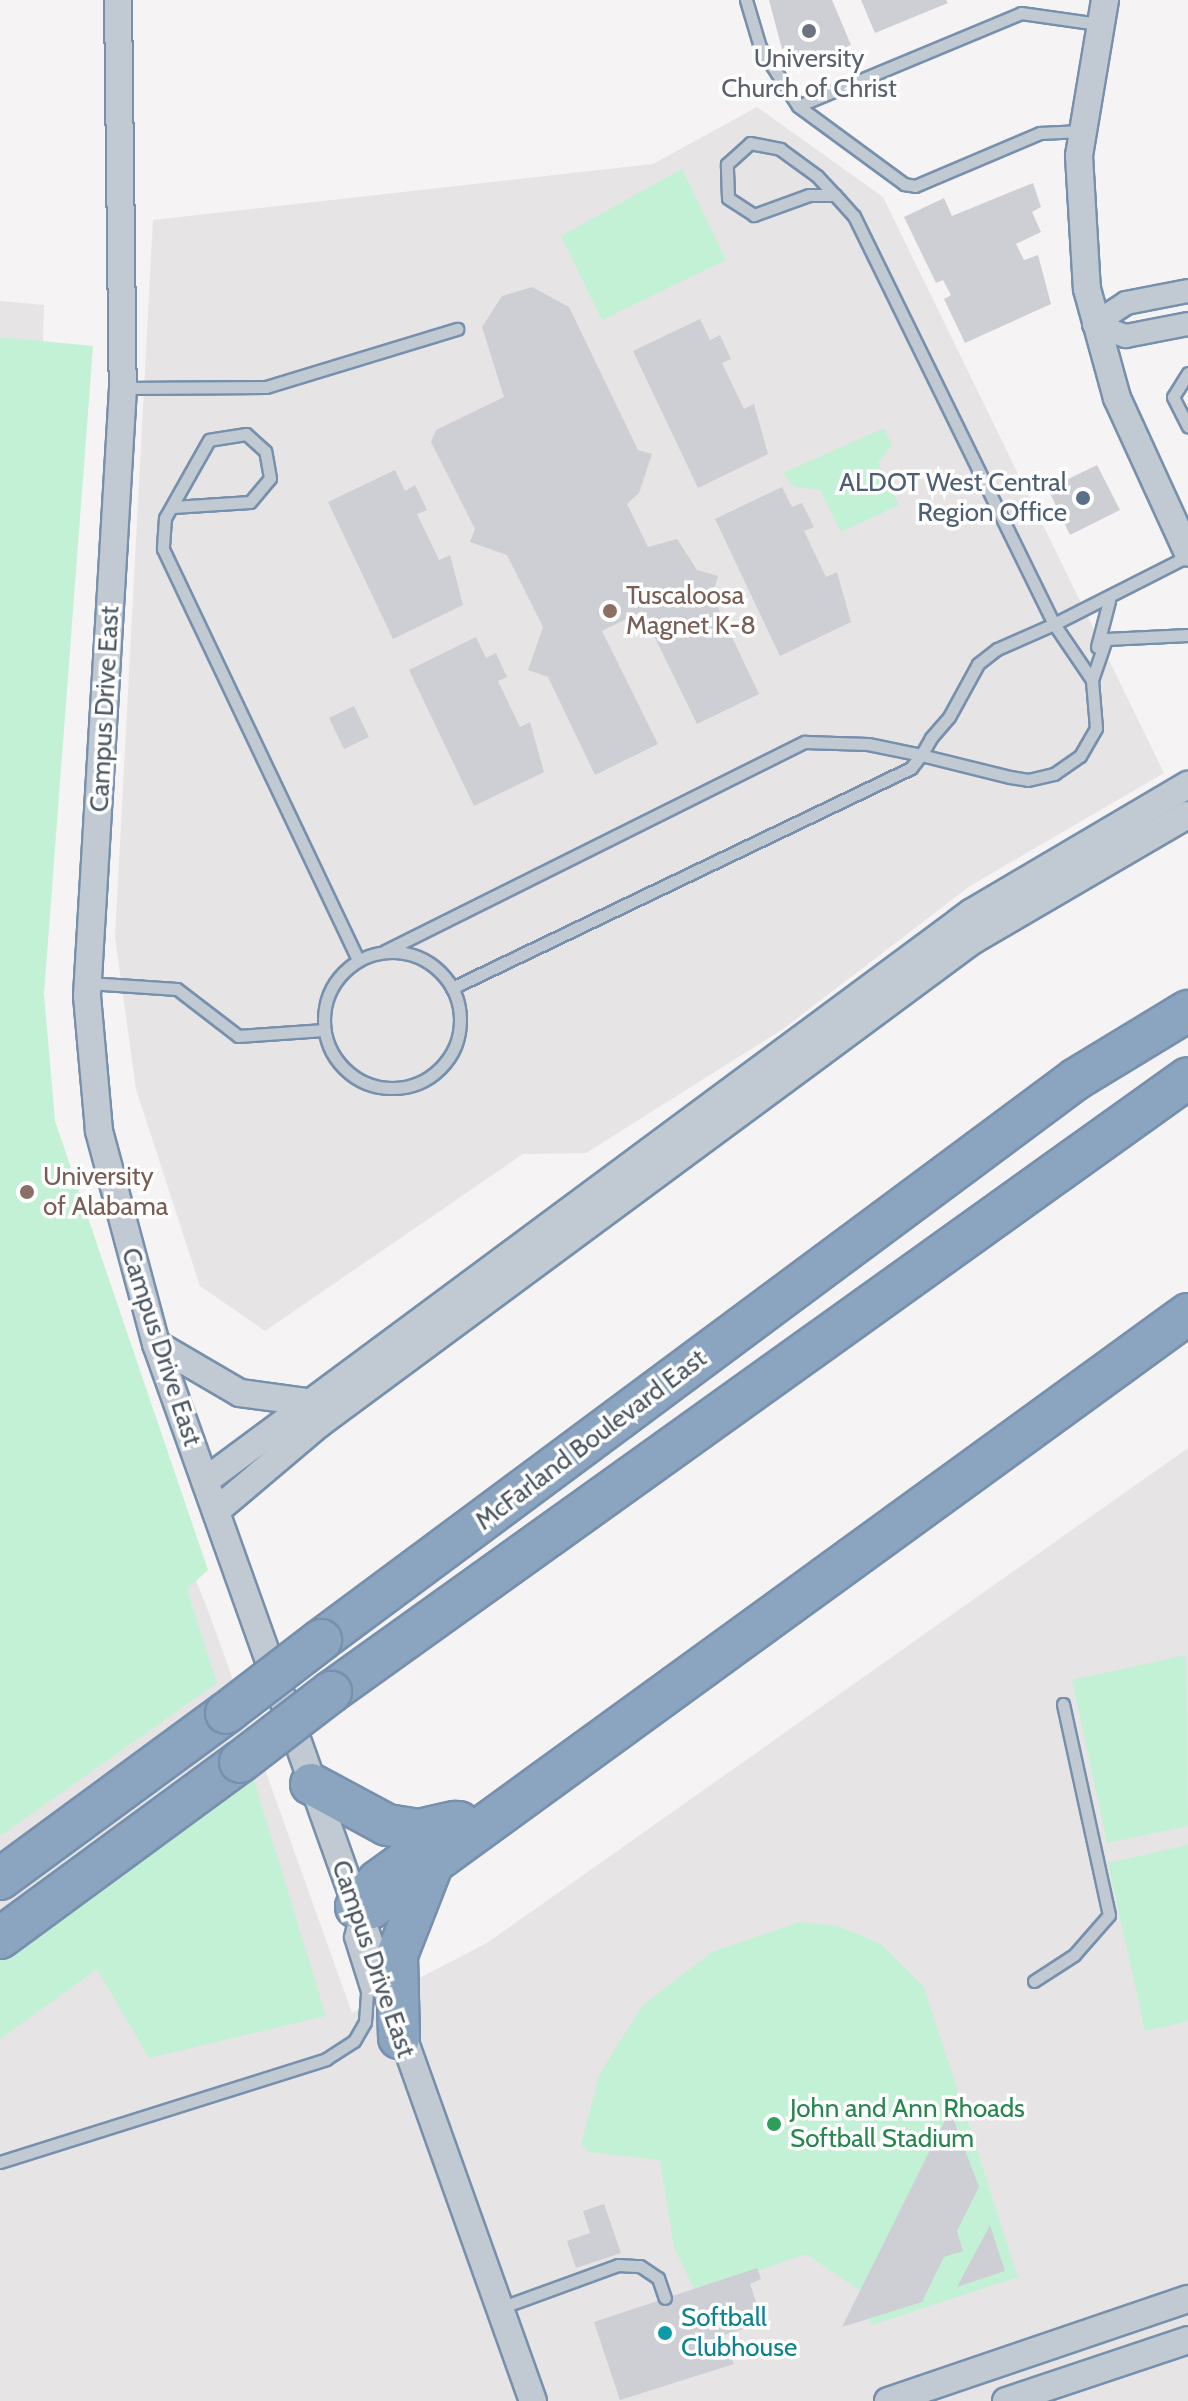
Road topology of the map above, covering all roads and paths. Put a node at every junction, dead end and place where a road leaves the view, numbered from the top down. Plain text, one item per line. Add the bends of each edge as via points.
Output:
1 (118, 0) edge
2 (746, 0) edge
3 (1101, 12) edge
4 (798, 106) junction
5 (1081, 131) junction
6 (835, 195) junction
7 (1188, 291) edge
8 (1094, 324) junction
9 (1188, 324) edge
10 (457, 329) dead end
11 (1188, 373) edge
12 (123, 388) junction
13 (1188, 426) edge
14 (173, 507) junction
15 (1188, 554) edge
16 (1109, 601) junction
17 (1054, 624) junction
18 (1188, 635) edge
19 (1096, 653) junction
20 (1092, 680) junction
21 (921, 755) junction
22 (1186, 785) edge
23 (1188, 815) edge
24 (385, 951) junction
25 (358, 960) junction
26 (88, 983) junction
27 (452, 988) junction
28 (1188, 1011) edge
29 (324, 1030) junction
30 (1188, 1078) edge
31 (1171, 1095) edge
32 (1188, 1293) edge
33 (1188, 1314) edge
34 (156, 1344) junction
35 (307, 1402) junction
36 (205, 1481) junction
37 (216, 1511) junction
38 (1063, 1704) dead end
39 (311, 1784) junction
40 (459, 1822) junction
41 (433, 1864) junction
42 (0, 1879) edge
43 (356, 1907) junction
44 (0, 1938) edge
45 (1034, 1981) dead end
46 (399, 2038) junction
47 (0, 2162) edge
48 (665, 2298) dead end
49 (1188, 2299) edge
50 (500, 2308) junction
51 (1188, 2340) edge
52 (533, 2401) edge
53 (888, 2401) edge
54 (1006, 2401) edge

1 - 12 street, Campus Drive East
2 - 4 lane via 760,47
3 - 4 lane via 1021,13
3 - 5 street
4 - 5 lane via 915,186 1040,133
5 - 8 street via 1079,218
6 - 6 lane via 764,143 737,150 727,164 728,198 754,215 809,195
6 - 17 lane via 854,216
7 - 8 street via 1126,303
8 - 9 street via 1126,336
8 - 15 street via 1127,422
10 - 12 lane via 266,387
11 - 13 lane via 1173,397
12 - 26 street, Campus Drive East
14 - 14 lane via 197,500 231,507 259,496 270,478 265,451 246,434 209,440
14 - 25 lane via 163,549
15 - 16 lane
16 - 17 lane
16 - 19 lane
17 - 20 lane
17 - 21 lane via 978,664
18 - 19 lane via 1124,633 1106,639
19 - 20 lane
20 - 21 lane via 1098,711 1092,736 1054,774 1019,779
21 - 24 lane via 825,738 805,742
21 - 27 lane via 911,768
22 - 35 street via 972,912
23 - 37 street via 972,941 319,1424
24 - 25 lane
24 - 27 lane via 427,961
25 - 29 lane via 332,987
26 - 29 lane via 177,989 238,1036
26 - 34 street, Campus Drive East via 99,1131
27 - 29 lane via 458,1039 439,1068 410,1086 365,1083 345,1070
28 - 42 highway, McFarland Boulevard East, bridge via 1076,1079
30 - 31 highway, McFarland Boulevard East
31 - 44 highway, McFarland Boulevard East, bridge via 331,1692
32 - 40 highway
33 - 41 highway
34 - 35 street via 240,1393
34 - 36 street, Campus Drive East
35 - 36 street
36 - 37 street, Campus Drive East
37 - 39 street, Campus Drive East
38 - 45 lane via 1109,1915 1074,1955
39 - 40 highway via 387,1825 419,1830
39 - 43 street, Campus Drive East
40 - 43 highway via 378,1881
41 - 43 highway via 371,1908
41 - 46 highway via 401,1933
43 - 46 street, Campus Drive East
43 - 47 lane via 350,1937 367,1991 365,2022 354,2041 326,2059
46 - 50 street, Campus Drive East
48 - 50 lane via 658,2278 640,2266 618,2265
49 - 53 street
50 - 52 street, Campus Drive East
51 - 54 street

